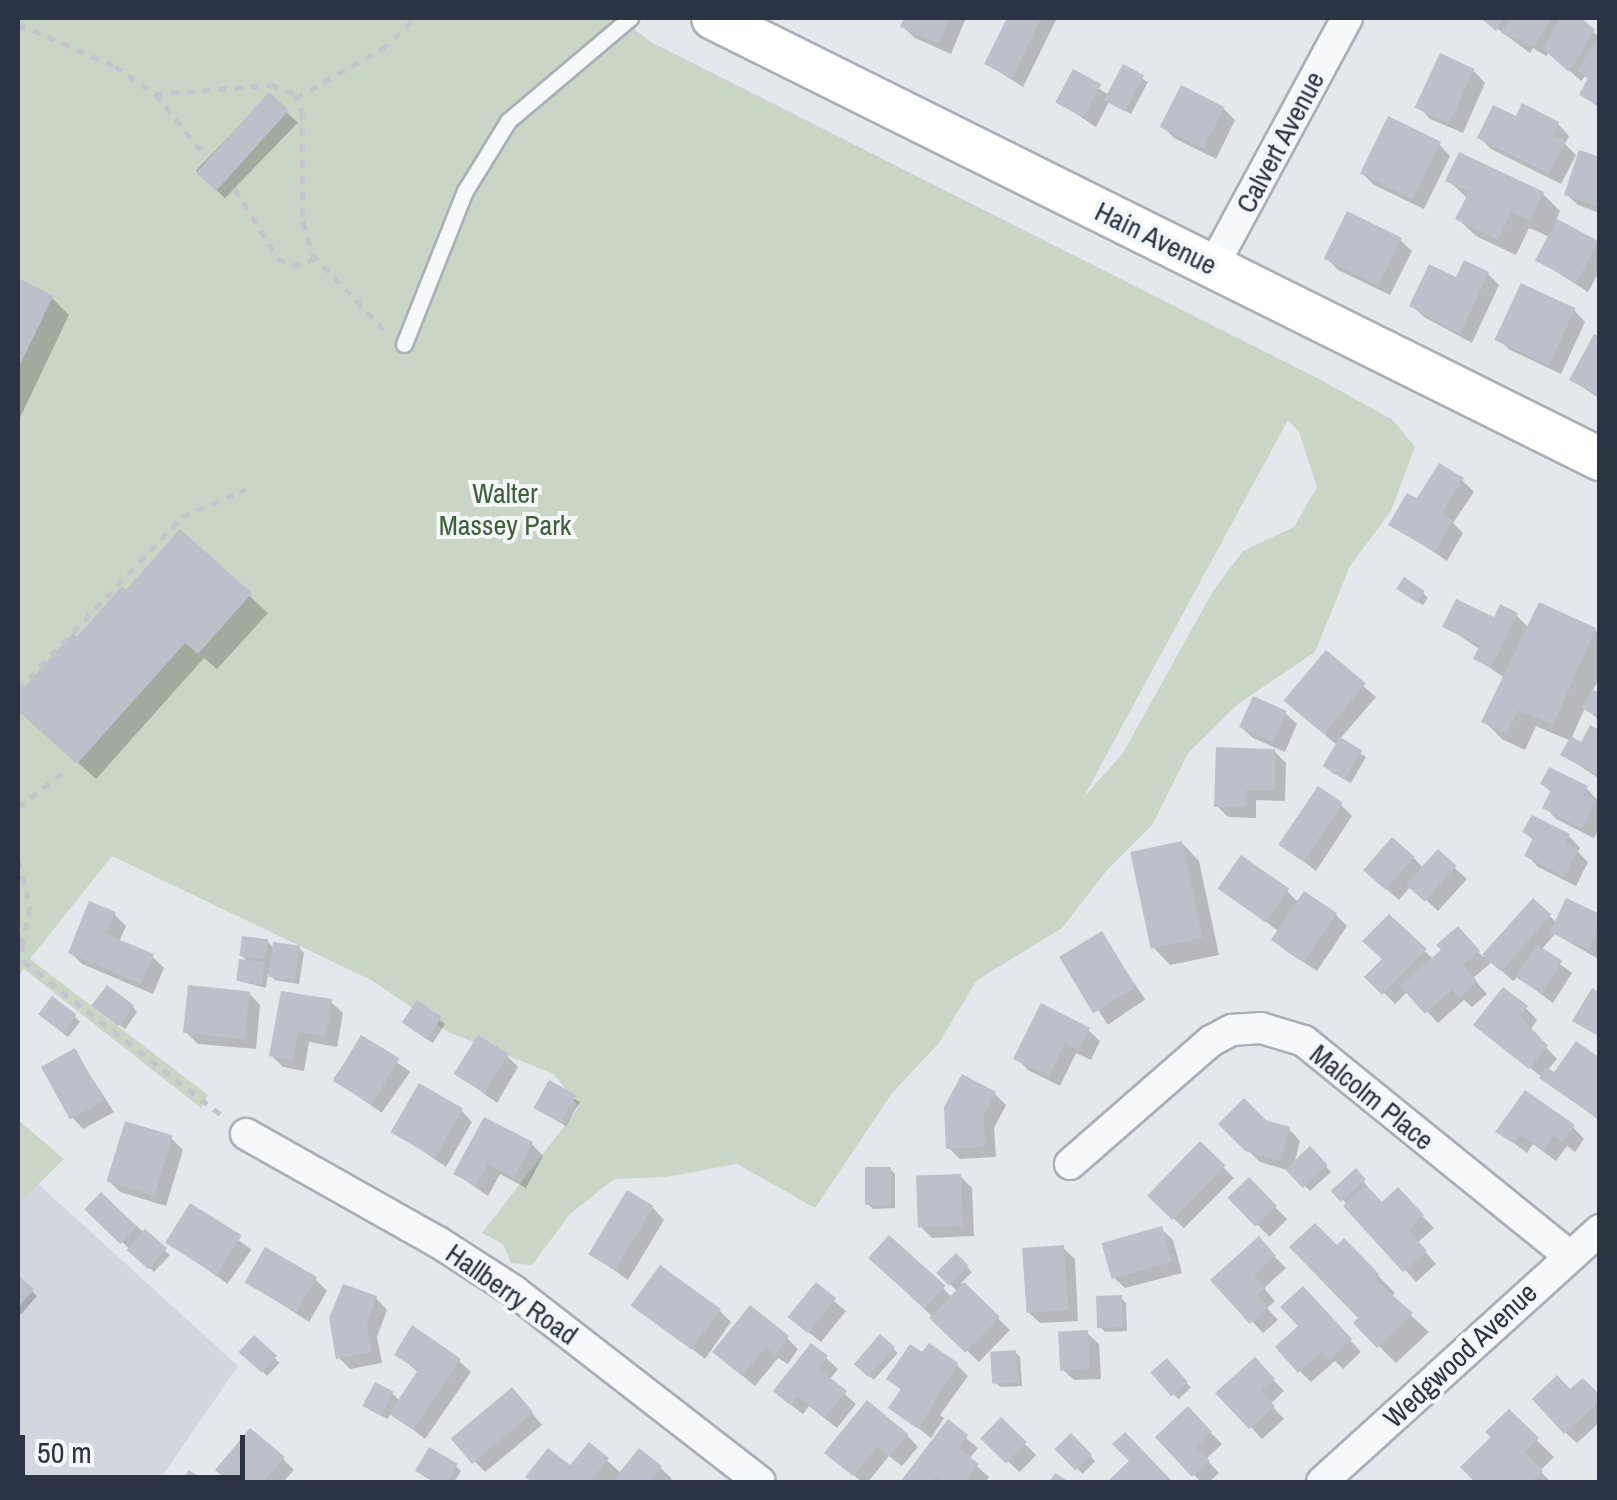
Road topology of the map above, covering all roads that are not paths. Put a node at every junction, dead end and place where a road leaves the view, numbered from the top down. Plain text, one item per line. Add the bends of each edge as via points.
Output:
1 (630, 18) edge
2 (713, 18) edge
3 (1347, 18) edge
4 (1213, 266) junction
5 (404, 344) dead end
6 (1600, 459) edge
7 (246, 1134) road end
8 (1070, 1164) dead end
9 (1600, 1230) edge
10 (1568, 1255) junction
11 (760, 1482) edge
12 (1322, 1482) edge

1 - 5 lane via 508,121 465,191
2 - 4 street, Hain Avenue
3 - 4 street, Calvert Avenue
4 - 6 street, Hain Avenue
7 - 11 street, Hallberry Road via 514,1291
8 - 10 street, Malcolm Place via 1211,1042 1232,1030 1260,1028 1304,1042
9 - 10 street, Wedgwood Avenue
10 - 12 street, Wedgwood Avenue

